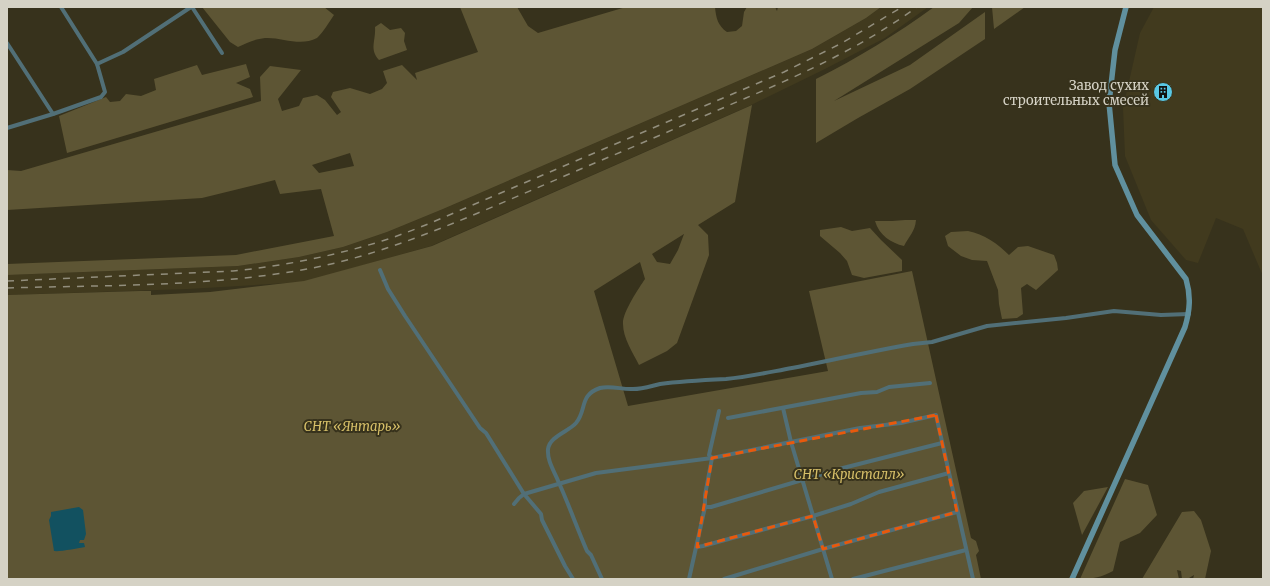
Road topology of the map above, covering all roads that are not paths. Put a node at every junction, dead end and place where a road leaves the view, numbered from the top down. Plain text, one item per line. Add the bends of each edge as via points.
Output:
1 (192, 7) edge
2 (1126, 7) edge
3 (63, 8) edge
4 (7, 43) edge
5 (222, 53) dead end
6 (97, 64) junction
7 (53, 114) junction
8 (7, 128) edge
9 (380, 270) dead end
10 (1188, 314) junction
11 (930, 383) dead end
12 (783, 408) junction
13 (719, 411) dead end
14 (728, 418) dead end
15 (791, 442) junction
16 (942, 443) junction
17 (712, 458) junction
18 (949, 474) junction
19 (802, 480) junction
20 (559, 483) junction
21 (524, 494) junction
22 (514, 504) dead end
23 (705, 507) junction
24 (957, 512) junction
25 (813, 516) junction
26 (697, 547) junction
27 (823, 549) junction
28 (966, 550) junction
29 (573, 579) edge
30 (602, 579) edge
31 (689, 579) edge
32 (724, 579) edge
33 (832, 579) edge
34 (853, 579) edge
35 (973, 579) edge
36 (1072, 579) edge

1 - 5 street
1 - 6 street via 123,52
2 - 10 main road via 1114,50 1109,103 1116,165 1137,215 1186,279 1189,291
3 - 6 street
4 - 7 street
6 - 7 street via 105,92 101,97
7 - 8 street
9 - 21 street via 388,289 405,316 480,428 486,433
10 - 20 street via 1162,315 1114,311 987,326 932,342 727,379 659,384 632,390 601,388 591,392 575,424 551,442 548,448 550,465
10 - 36 main road via 1185,327
11 - 12 street via 889,387 877,392
12 - 14 street
12 - 15 street
13 - 17 street via 709,455
15 - 16 street via 936,415
15 - 17 street
15 - 19 street
16 - 18 street
16 - 19 street
17 - 20 street via 596,473
17 - 23 street
18 - 24 street
18 - 25 street via 879,492
19 - 23 street
19 - 25 street
20 - 21 street
20 - 30 street via 587,551
21 - 22 street
21 - 29 street via 541,514 564,566
23 - 26 street
24 - 27 street
24 - 28 street
25 - 26 street
25 - 27 street
26 - 31 street
27 - 32 street
27 - 33 street
28 - 34 street
28 - 35 street

